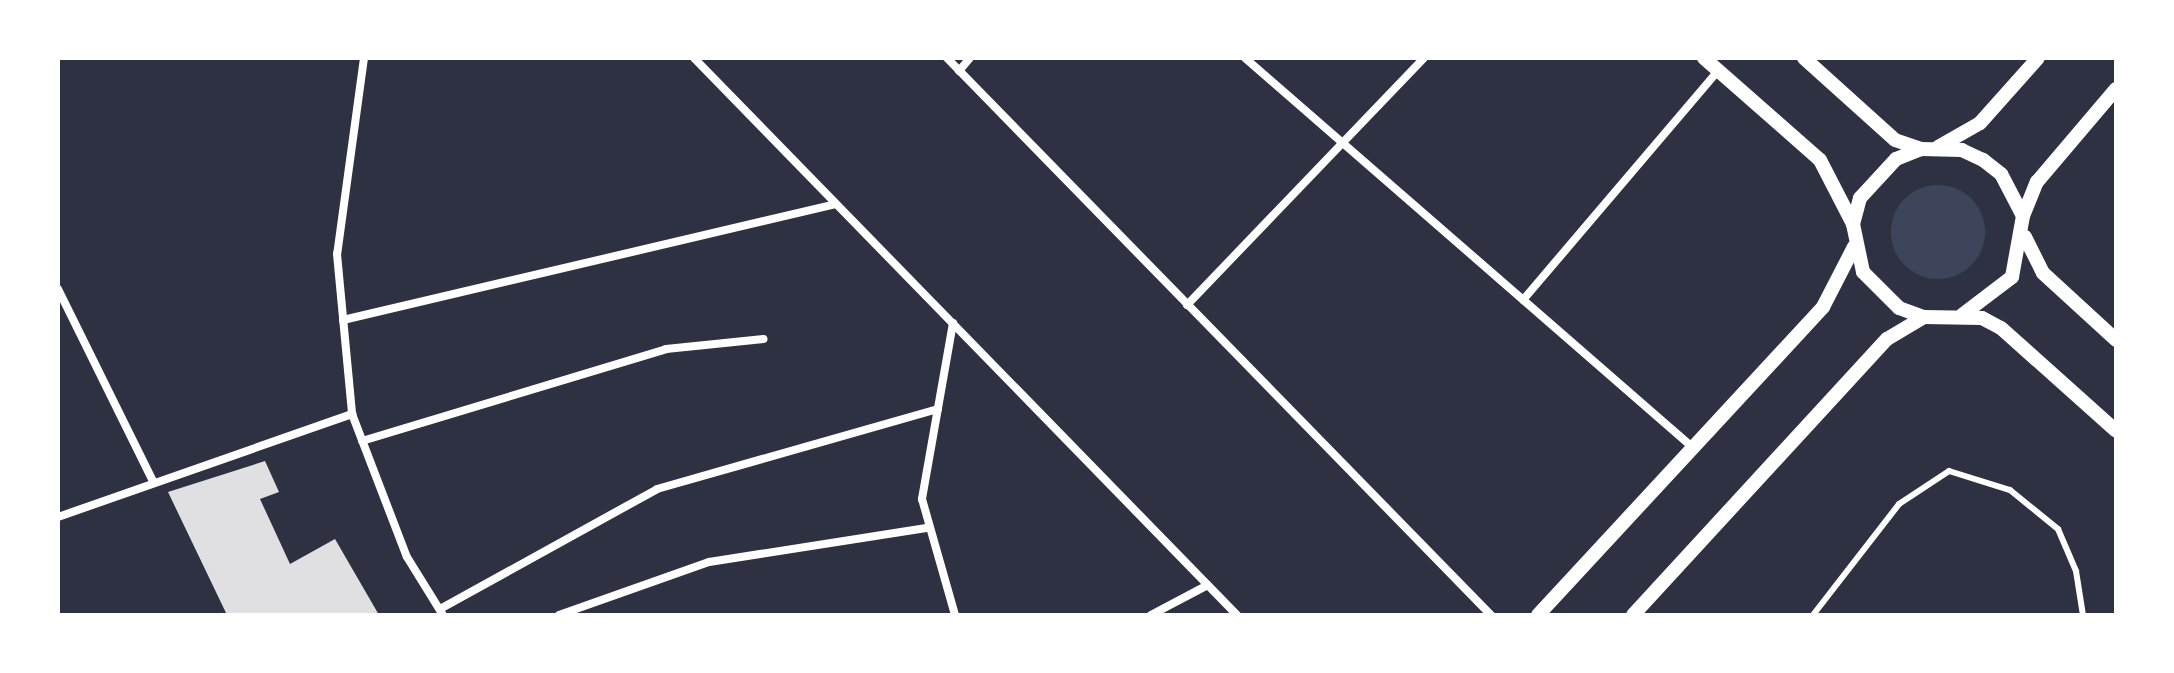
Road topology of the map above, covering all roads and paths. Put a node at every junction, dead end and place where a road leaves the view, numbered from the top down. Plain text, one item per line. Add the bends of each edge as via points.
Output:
1 (364, 58) edge
2 (694, 58) edge
3 (947, 58) edge
4 (970, 58) edge
5 (1245, 58) edge
6 (1424, 58) edge
7 (1704, 58) edge
8 (1804, 58) edge
9 (2038, 58) edge
10 (959, 71) junction
11 (1718, 71) junction
12 (2116, 89) edge
13 (1343, 143) junction
14 (1938, 147) junction
15 (1921, 149) junction
16 (836, 204) junction
17 (2023, 216) junction
18 (1853, 224) junction
19 (2025, 237) junction
20 (1854, 247) junction
21 (58, 289) edge
22 (1523, 300) junction
23 (1187, 305) junction
24 (1962, 315) junction
25 (1924, 317) junction
26 (343, 320) junction
27 (953, 323) junction
28 (763, 339) dead end
29 (2116, 340) edge
30 (938, 409) junction
31 (352, 414) junction
32 (2116, 431) edge
33 (362, 441) junction
34 (1690, 445) junction
35 (154, 483) junction
36 (58, 517) edge
37 (926, 528) junction
38 (1208, 585) junction
39 (441, 612) edge
40 (559, 615) edge
41 (955, 615) edge
42 (1151, 615) edge
43 (1237, 615) edge
44 (1491, 615) edge
45 (1538, 615) edge
46 (1633, 615) edge
47 (1813, 615) edge
48 (2083, 615) edge

1 - 26 street via 337,254
2 - 16 street
3 - 10 street
4 - 10 street
5 - 13 street
6 - 13 street
7 - 11 street
8 - 15 street via 1888,135
9 - 14 street via 1980,123
10 - 23 street
11 - 18 street via 1820,160
11 - 22 street
12 - 17 street via 2037,182
13 - 22 street
13 - 23 street
14 - 15 street
14 - 17 street via 1992,167
15 - 18 street via 1875,176
16 - 26 street
16 - 27 street
17 - 19 street
18 - 20 street
19 - 24 street via 2012,277
19 - 29 street via 2043,273
20 - 25 street via 1878,293
20 - 34 street via 1823,307
21 - 35 street
22 - 34 street
23 - 44 street
24 - 25 street
24 - 32 street via 2001,328
25 - 46 street via 1887,339
26 - 31 street
27 - 30 street
27 - 38 street
28 - 33 street via 666,349
30 - 37 street via 922,499
30 - 39 street via 657,489
31 - 33 street
31 - 35 street
33 - 39 street via 407,557
34 - 45 street
35 - 36 street
37 - 40 street via 709,562
37 - 41 street
38 - 42 street
38 - 43 street
47 - 48 lane via 1899,504 1949,471 2010,490 2058,529 2076,571

